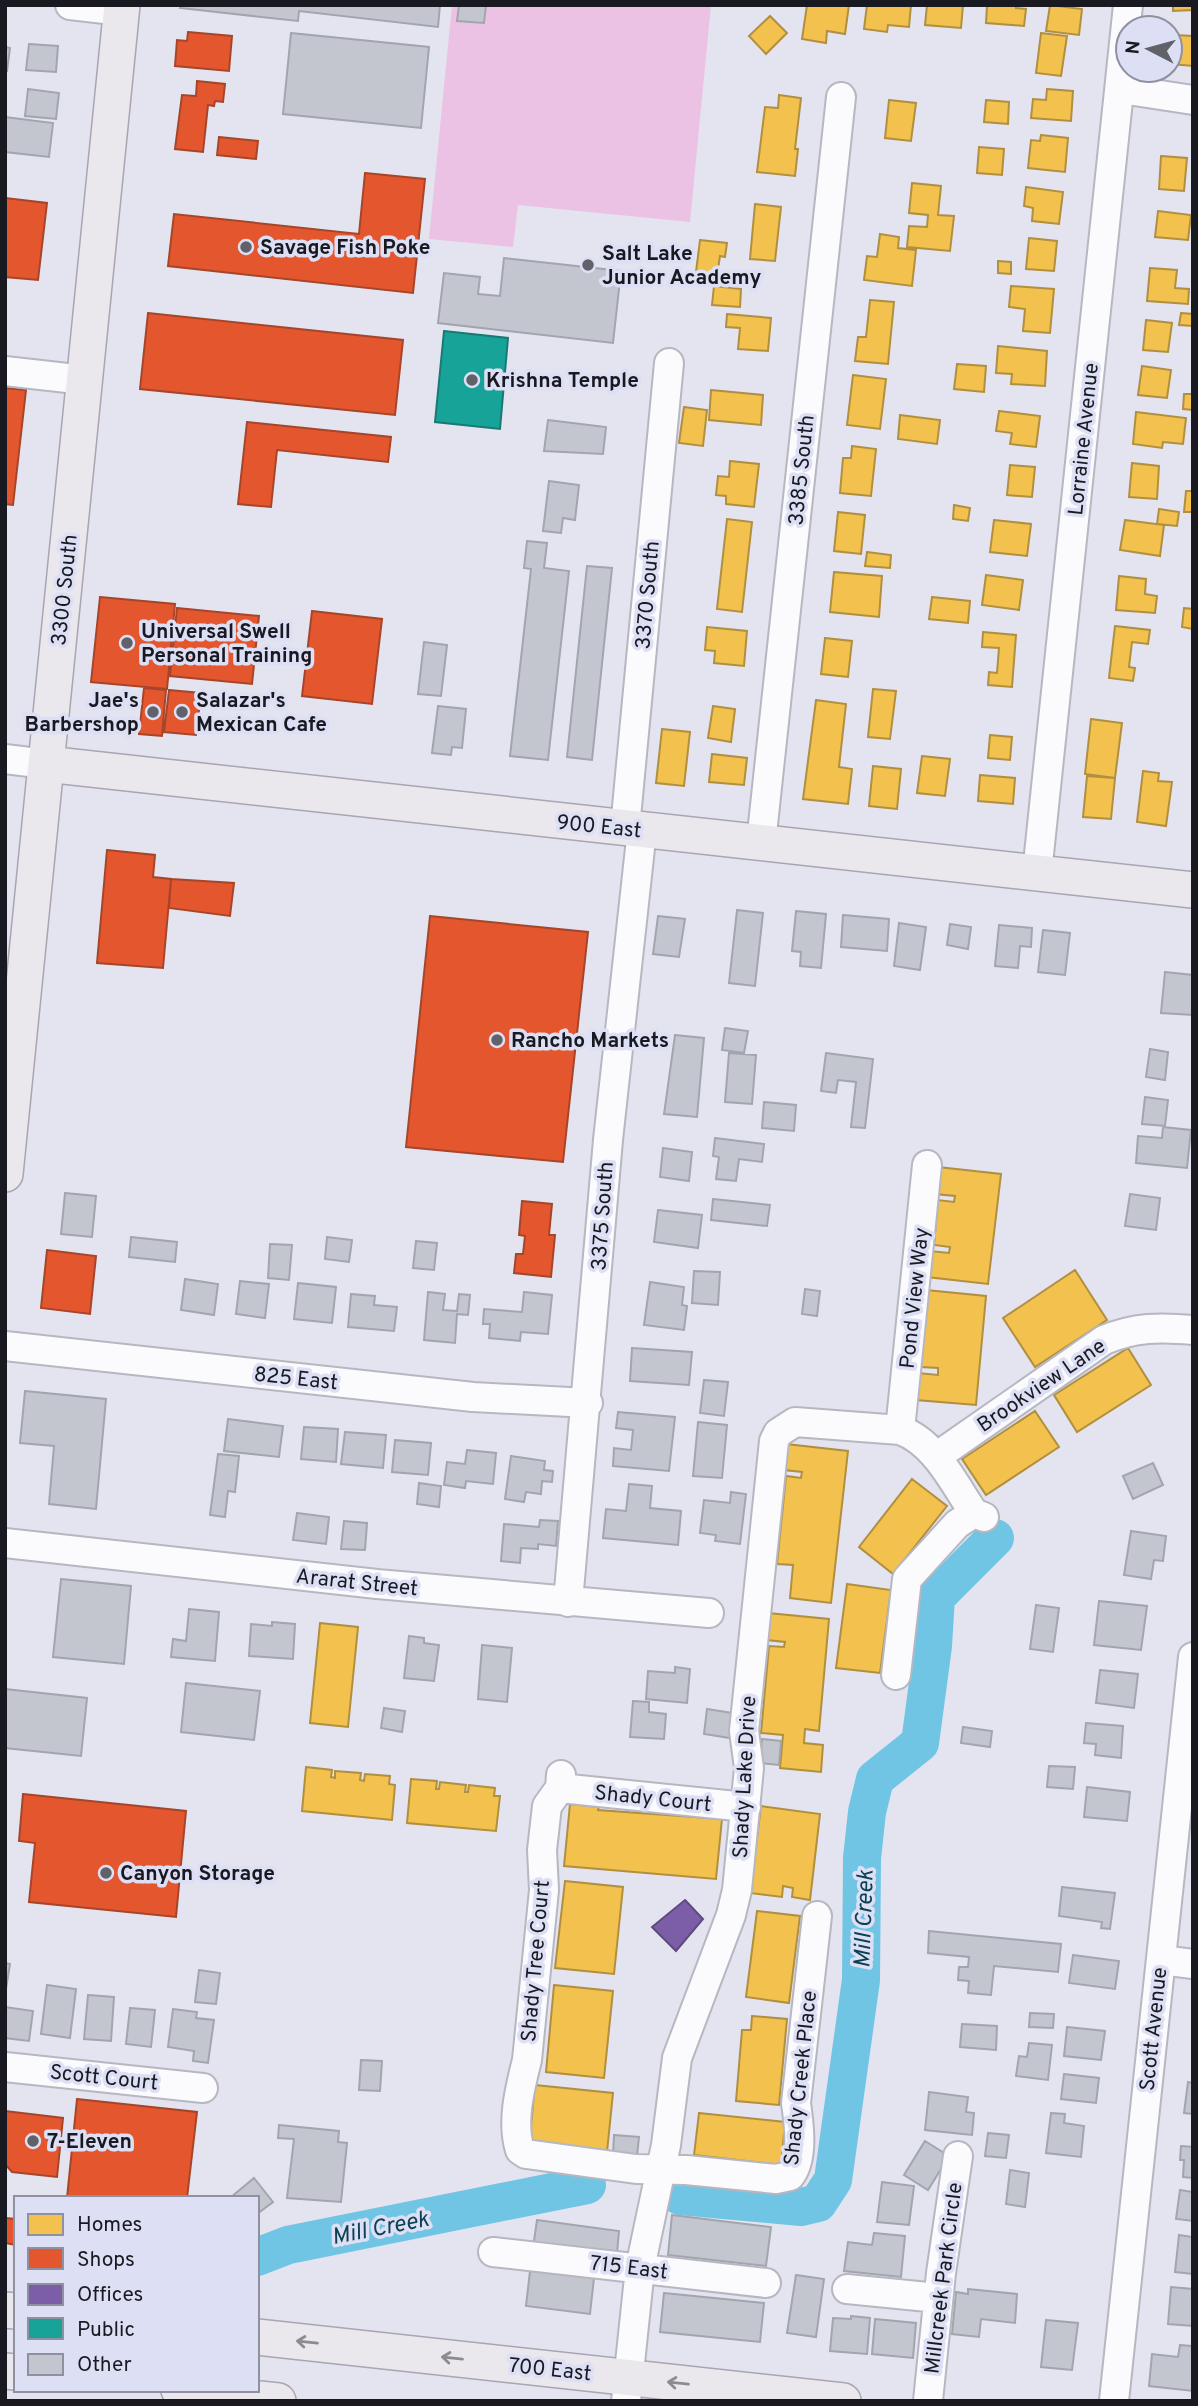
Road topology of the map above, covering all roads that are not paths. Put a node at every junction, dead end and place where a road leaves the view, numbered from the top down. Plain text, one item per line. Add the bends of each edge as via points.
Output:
1 (70, 5) edge
2 (1128, 5) edge
3 (122, 8) edge
4 (1121, 89) junction
5 (841, 97) dead end
6 (1193, 100) edge
7 (669, 363) dead end
8 (5, 371) edge
9 (85, 380) junction
10 (5, 759) edge
11 (46, 764) junction
12 (634, 829) junction
13 (761, 843) junction
14 (1037, 873) junction
15 (1193, 890) edge
16 (927, 1165) dead end
17 (5, 1174) edge
18 (1193, 1330) edge
19 (5, 1346) edge
20 (588, 1403) junction
21 (900, 1430) junction
22 (936, 1457) junction
23 (5, 1544) edge
24 (568, 1602) junction
25 (709, 1613) dead end
26 (1193, 1657) edge
27 (896, 1675) dead end
28 (560, 1782) joint
29 (746, 1807) junction
30 (817, 1916) dead end
31 (1160, 1960) junction
32 (1193, 1964) edge
33 (5, 2067) edge
34 (202, 2088) dead end
35 (520, 2150) joint
36 (958, 2156) dead end
37 (661, 2169) junction
38 (493, 2252) dead end
39 (640, 2268) junction
40 (766, 2283) dead end
41 (847, 2289) dead end
42 (938, 2298) junction
43 (259, 2337) edge
44 (627, 2389) edge
45 (197, 2392) edge
46 (732, 2395) edge
47 (278, 2401) edge
48 (843, 2401) edge
49 (928, 2401) edge
50 (1114, 2401) edge

1 - 3 street
2 - 4 street, Lorraine Avenue
3 - 9 main road, 3300 South
4 - 6 street
4 - 14 street, Lorraine Avenue
5 - 13 street, 3385 South
7 - 12 street, 3370 South
8 - 9 street
9 - 11 main road, 3300 South
10 - 11 street, 900 East
11 - 12 main road, 900 East
11 - 17 main road, 3300 South
12 - 13 main road, 900 East
12 - 20 street, 3375 South
13 - 14 main road, 900 East
14 - 15 main road, 900 East
16 - 21 street, Pond View Way
18 - 22 street, Brookview Lane via 1149,1327 1104,1340
19 - 20 street, 825 East via 473,1397
20 - 24 street, 3375 South
21 - 22 street via 912,1434
21 - 29 street, Shady Lake Drive via 795,1422 774,1441 744,1731 749,1768
22 - 27 street via 979,1515 957,1524 907,1579
23 - 24 street, Ararat Street
24 - 25 street, Ararat Street
26 - 31 street, Scott Avenue
28 - 29 street, Shady Court
28 - 35 street, Shady Tree Court via 547,1806 542,1850 544,1890 527,2060 520,2087
29 - 37 street, Shady Lake Drive via 731,1915 677,2058
30 - 37 street, Shady Creek Place via 796,2103 800,2128 794,2171 776,2179
31 - 32 street
31 - 50 street, Scott Avenue
33 - 34 street, Scott Court
35 - 37 street, Shady Creek Place via 533,2156
36 - 42 street, Millcreek Park Circle
37 - 39 street, Shady Lake Drive
38 - 39 street, 715 East
39 - 40 street, 715 East
39 - 44 street, Shady Lake Drive
41 - 42 street
42 - 49 street, Millcreek Park Circle
44 -> 43 main road, 700 East
46 -> 44 main road, 700 East
45 - 47 main road
46 - 48 main road, 700 East

